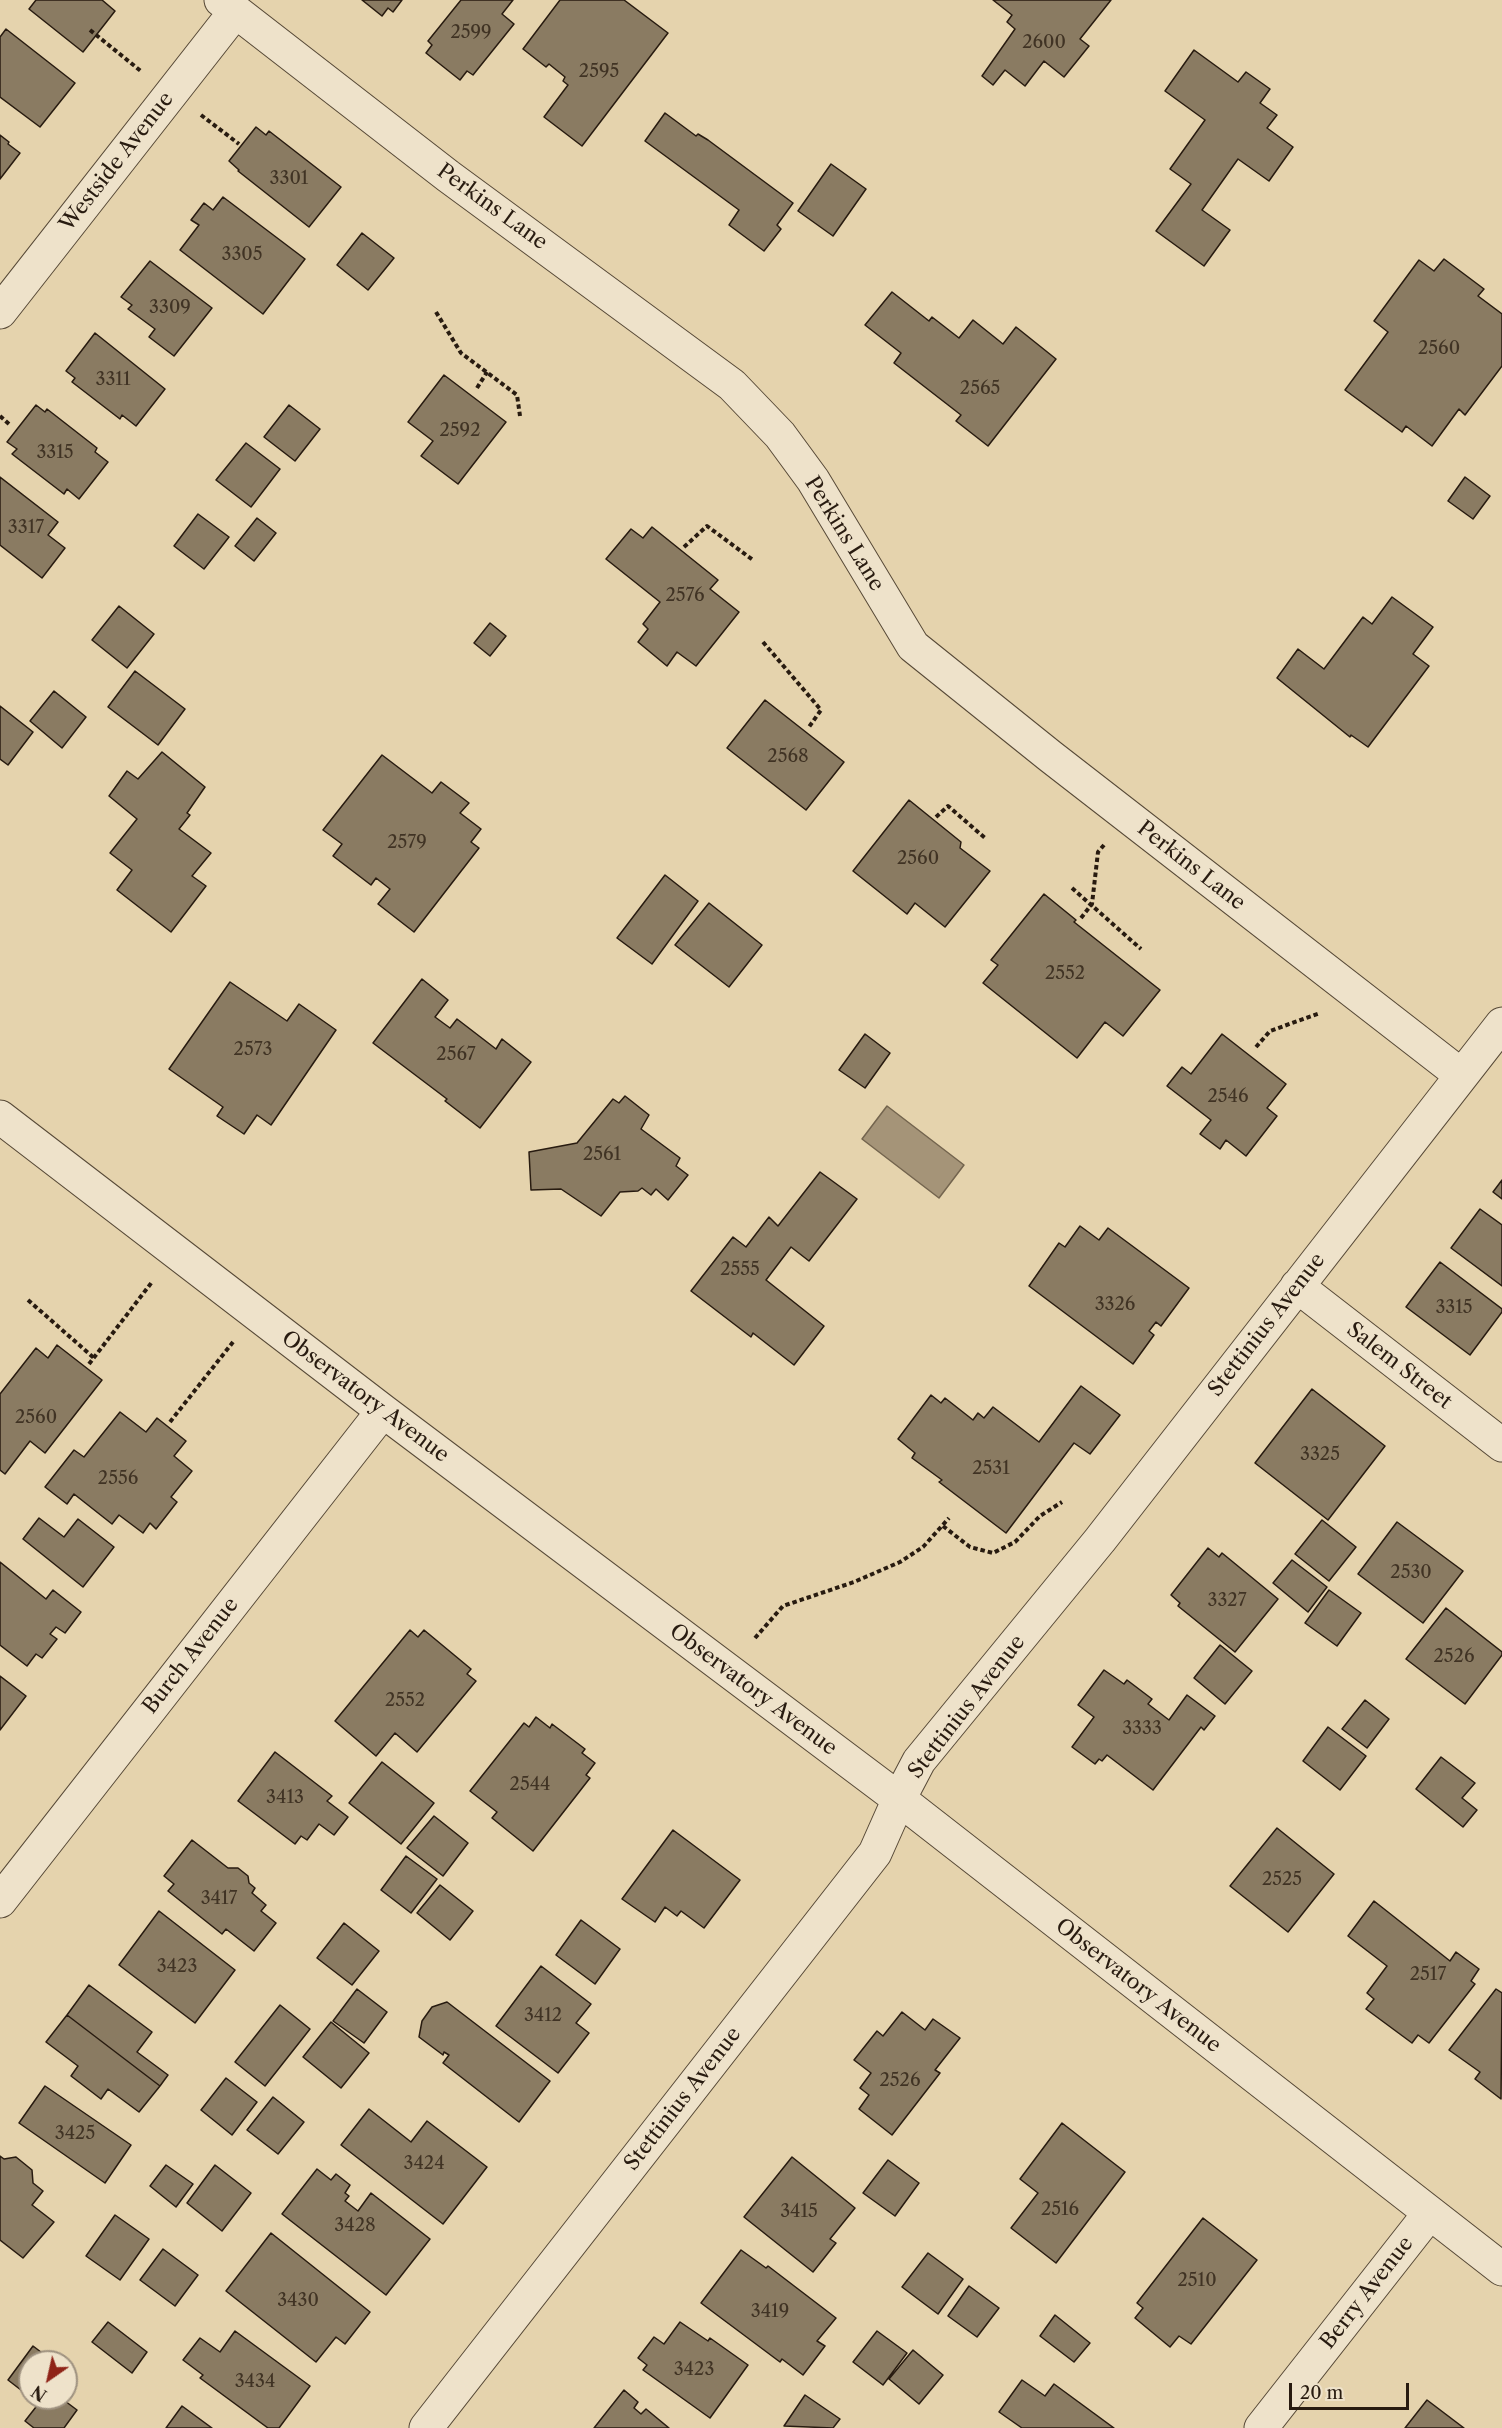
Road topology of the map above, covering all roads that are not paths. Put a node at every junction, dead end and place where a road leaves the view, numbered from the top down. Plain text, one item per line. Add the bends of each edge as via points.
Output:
1 (228, 6) edge
2 (0, 312) edge
3 (1502, 1024) edge
4 (1461, 1075) junction
5 (0, 1118) edge
6 (1297, 1286) junction
7 (382, 1411) junction
8 (1502, 1445) edge
9 (899, 1799) junction
10 (0, 1901) edge
11 (1430, 2214) junction
12 (1502, 2268) edge
13 (426, 2428) edge
14 (1261, 2428) edge

1 - 2 street, Westside Avenue via 172,91
1 - 4 street, Perkins Lane via 448,176 732,385 780,435 813,480 913,646
3 - 4 street, Stettinius Avenue
4 - 6 street, Stettinius Avenue
5 - 7 street, Observatory Avenue
6 - 8 street, Salem Street
6 - 9 street, Stettinius Avenue via 1100,1540 919,1761
7 - 9 street, Observatory Avenue
7 - 10 street, Burch Avenue
9 - 11 street, Observatory Avenue
9 - 13 street, Stettinius Avenue via 875,1853
11 - 12 street, Observatory Avenue
11 - 14 street, Berry Avenue

